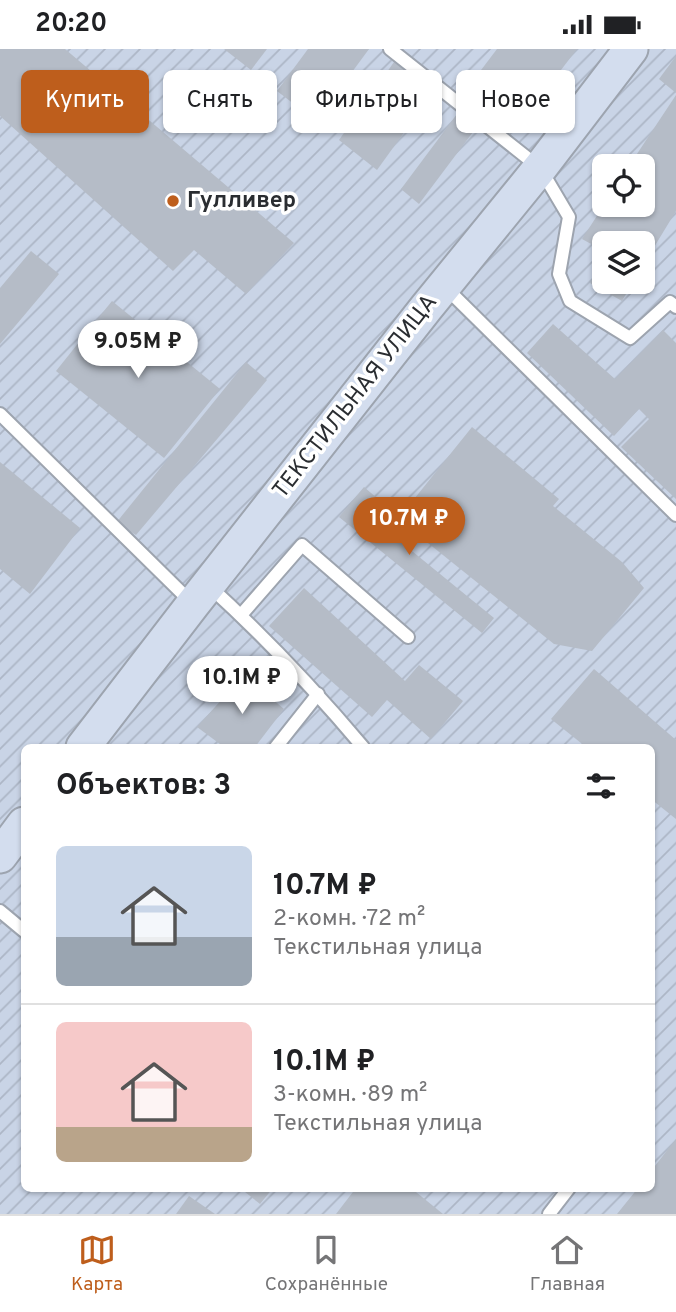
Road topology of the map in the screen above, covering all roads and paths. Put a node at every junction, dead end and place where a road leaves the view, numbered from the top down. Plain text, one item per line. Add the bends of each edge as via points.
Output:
1 (390, 49) edge
2 (631, 49) edge
3 (540, 168) junction
4 (444, 286) junction
5 (676, 307) edge
6 (0, 414) edge
7 (676, 515) edge
8 (201, 594) junction
9 (241, 615) junction
10 (408, 637) dead end
11 (318, 695) junction
12 (85, 744) edge
13 (278, 744) edge
14 (360, 744) edge
15 (21, 828) edge
16 (0, 856) edge
17 (0, 911) edge
18 (21, 928) edge
19 (566, 1192) edge
20 (549, 1214) edge

1 - 3 lane
2 - 3 main road, ТЕКСТИЛЬНАЯ УЛИЦА
3 - 4 main road, ТЕКСТИЛЬНАЯ УЛИЦА
3 - 5 lane via 569,218 559,274 570,301 630,338 670,302
4 - 7 lane
4 - 8 main road, ТЕКСТИЛЬНАЯ УЛИЦА
6 - 8 lane
8 - 9 lane
8 - 12 main road, ТЕКСТИЛЬНАЯ УЛИЦА
9 - 10 lane via 302,545
9 - 11 lane
11 - 13 lane
11 - 14 lane
15 - 16 main road
17 - 18 lane
19 - 20 lane

